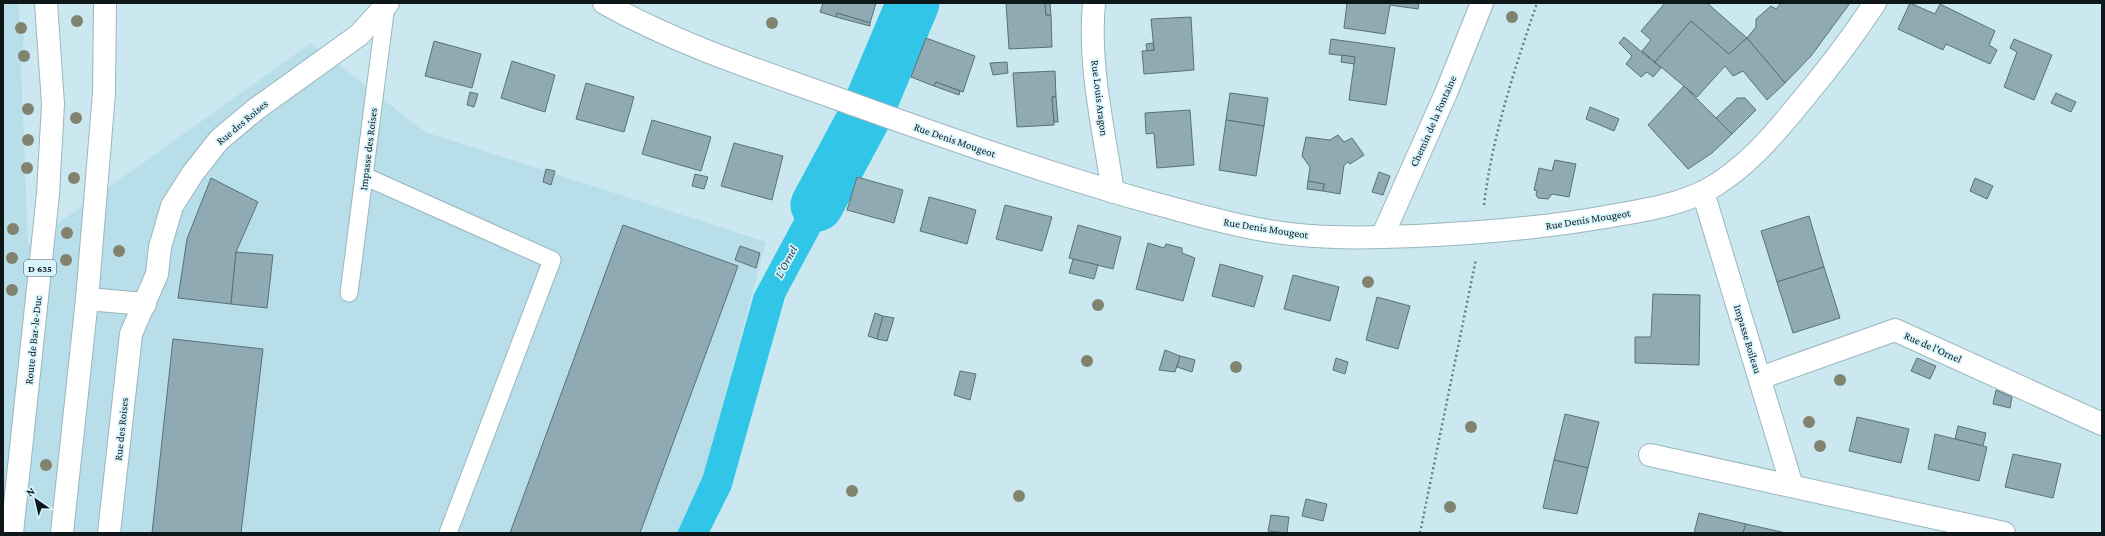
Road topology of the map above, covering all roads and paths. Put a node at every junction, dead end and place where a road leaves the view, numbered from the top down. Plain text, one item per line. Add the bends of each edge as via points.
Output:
1 (46, 3) edge
2 (105, 3) edge
3 (604, 3) edge
4 (1094, 3) edge
5 (1482, 3) edge
6 (1537, 3) edge
7 (1876, 3) edge
8 (387, 4) edge
9 (364, 176) junction
10 (1113, 192) junction
11 (1703, 192) junction
12 (1481, 233) junction
13 (1382, 237) junction
14 (349, 293) dead end
15 (87, 299) junction
16 (145, 304) junction
17 (1760, 378) junction
18 (2102, 424) edge
19 (1650, 455) dead end
20 (1792, 486) junction
21 (12, 533) edge
22 (62, 533) edge
23 (109, 533) edge
24 (448, 533) edge
25 (1420, 533) edge
26 (2004, 533) edge

1 - 21 street, Route de Bar-le-Duc / D 635 via 53,104 48,194
2 - 15 street via 104,93
3 - 10 street, Rue Denis Mougeot via 677,39 886,117
4 - 10 street, Rue Louis Aragon via 1094,68
5 - 13 street, Chemin de la Fontaine via 1446,93
6 - 12 path via 1521,48 1498,133
7 - 11 street, Rue Denis Mougeot via 1812,90 1767,143 1731,176
8 - 9 lane, Impasse des Roises
8 - 16 street, Rue des Roises via 359,35 256,109 219,140 193,173 172,206 160,248 157,274
9 - 14 lane, Impasse des Roises
9 - 24 lane via 552,260
10 - 13 street, Rue Denis Mougeot via 1220,221 1269,231 1323,237
11 - 12 street, Rue Denis Mougeot via 1629,213 1552,226
11 - 17 street, Impasse Boileau
12 - 13 street, Rue Denis Mougeot
12 - 25 path
15 - 16 street
15 - 22 street
16 - 23 street, Rue des Roises via 131,334
17 - 18 street, Rue de l'Ornel via 1895,330
17 - 20 street, Impasse Boileau
19 - 20 street
20 - 26 street

